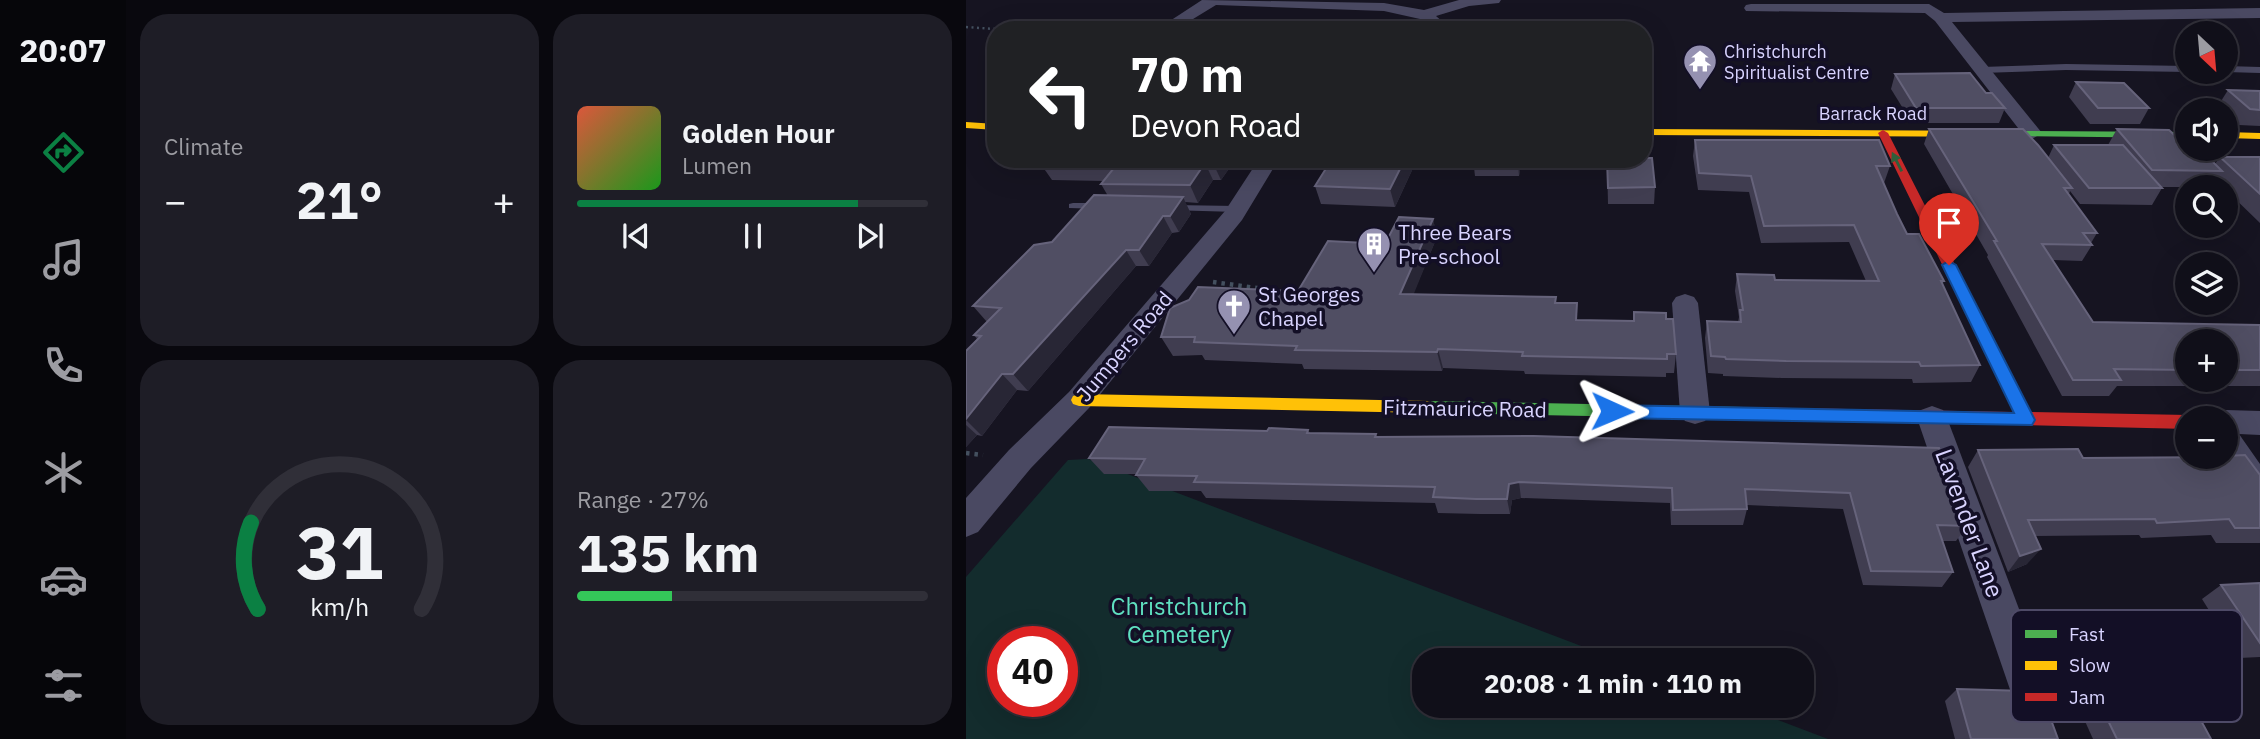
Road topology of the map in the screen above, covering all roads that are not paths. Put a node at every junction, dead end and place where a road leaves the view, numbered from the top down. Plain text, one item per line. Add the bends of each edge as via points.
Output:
1 (1494, 0) edge
2 (1211, 1) edge
3 (1751, 8) dead end
4 (1930, 9) edge
5 (2260, 13) edge
6 (1425, 16) junction
7 (1179, 21) edge
8 (1432, 21) edge
9 (2175, 69) edge
10 (2238, 69) edge
11 (1982, 70) junction
12 (2260, 70) edge
13 (966, 125) edge
14 (987, 126) edge
15 (1652, 132) edge
16 (1883, 133) junction
17 (2175, 135) edge
18 (2238, 135) edge
19 (2025, 136) junction
20 (2260, 136) edge
21 (1263, 168) edge
22 (1073, 206) dead end
23 (1114, 206) edge
24 (1155, 207) edge
25 (1237, 209) junction
26 (1685, 303) dead end
27 (1079, 400) junction
28 (1695, 413) junction
29 (1932, 418) junction
30 (2026, 420) junction
31 (2175, 422) edge
32 (2238, 422) edge
33 (2260, 423) edge
34 (2238, 457) edge
35 (2260, 489) edge
36 (966, 522) edge
37 (2011, 638) edge

1 - 6 street via 1468,2
2 - 6 street via 1371,6
2 - 7 street
3 - 4 street
4 - 5 street
4 - 11 street
6 - 8 street
9 - 11 lane
10 - 12 lane
11 - 19 street
13 - 14 street
15 - 16 street, Barrack Road
16 - 19 street, Barrack Road
30 -> 16 street
17 - 19 street, Barrack Road
18 - 20 street
21 - 25 street, Jumpers Road
22 - 23 lane
24 - 25 lane
25 - 27 street, Jumpers Road
26 - 28 street
27 - 28 street, Fitzmaurice Road
27 - 36 street, Jumpers Road
28 - 29 street, Fitzmaurice Road
29 - 30 street, Fitzmaurice Road
29 - 37 street, Lavender Lane
30 - 31 street, Fitzmaurice Road
32 - 33 street
34 - 35 street

